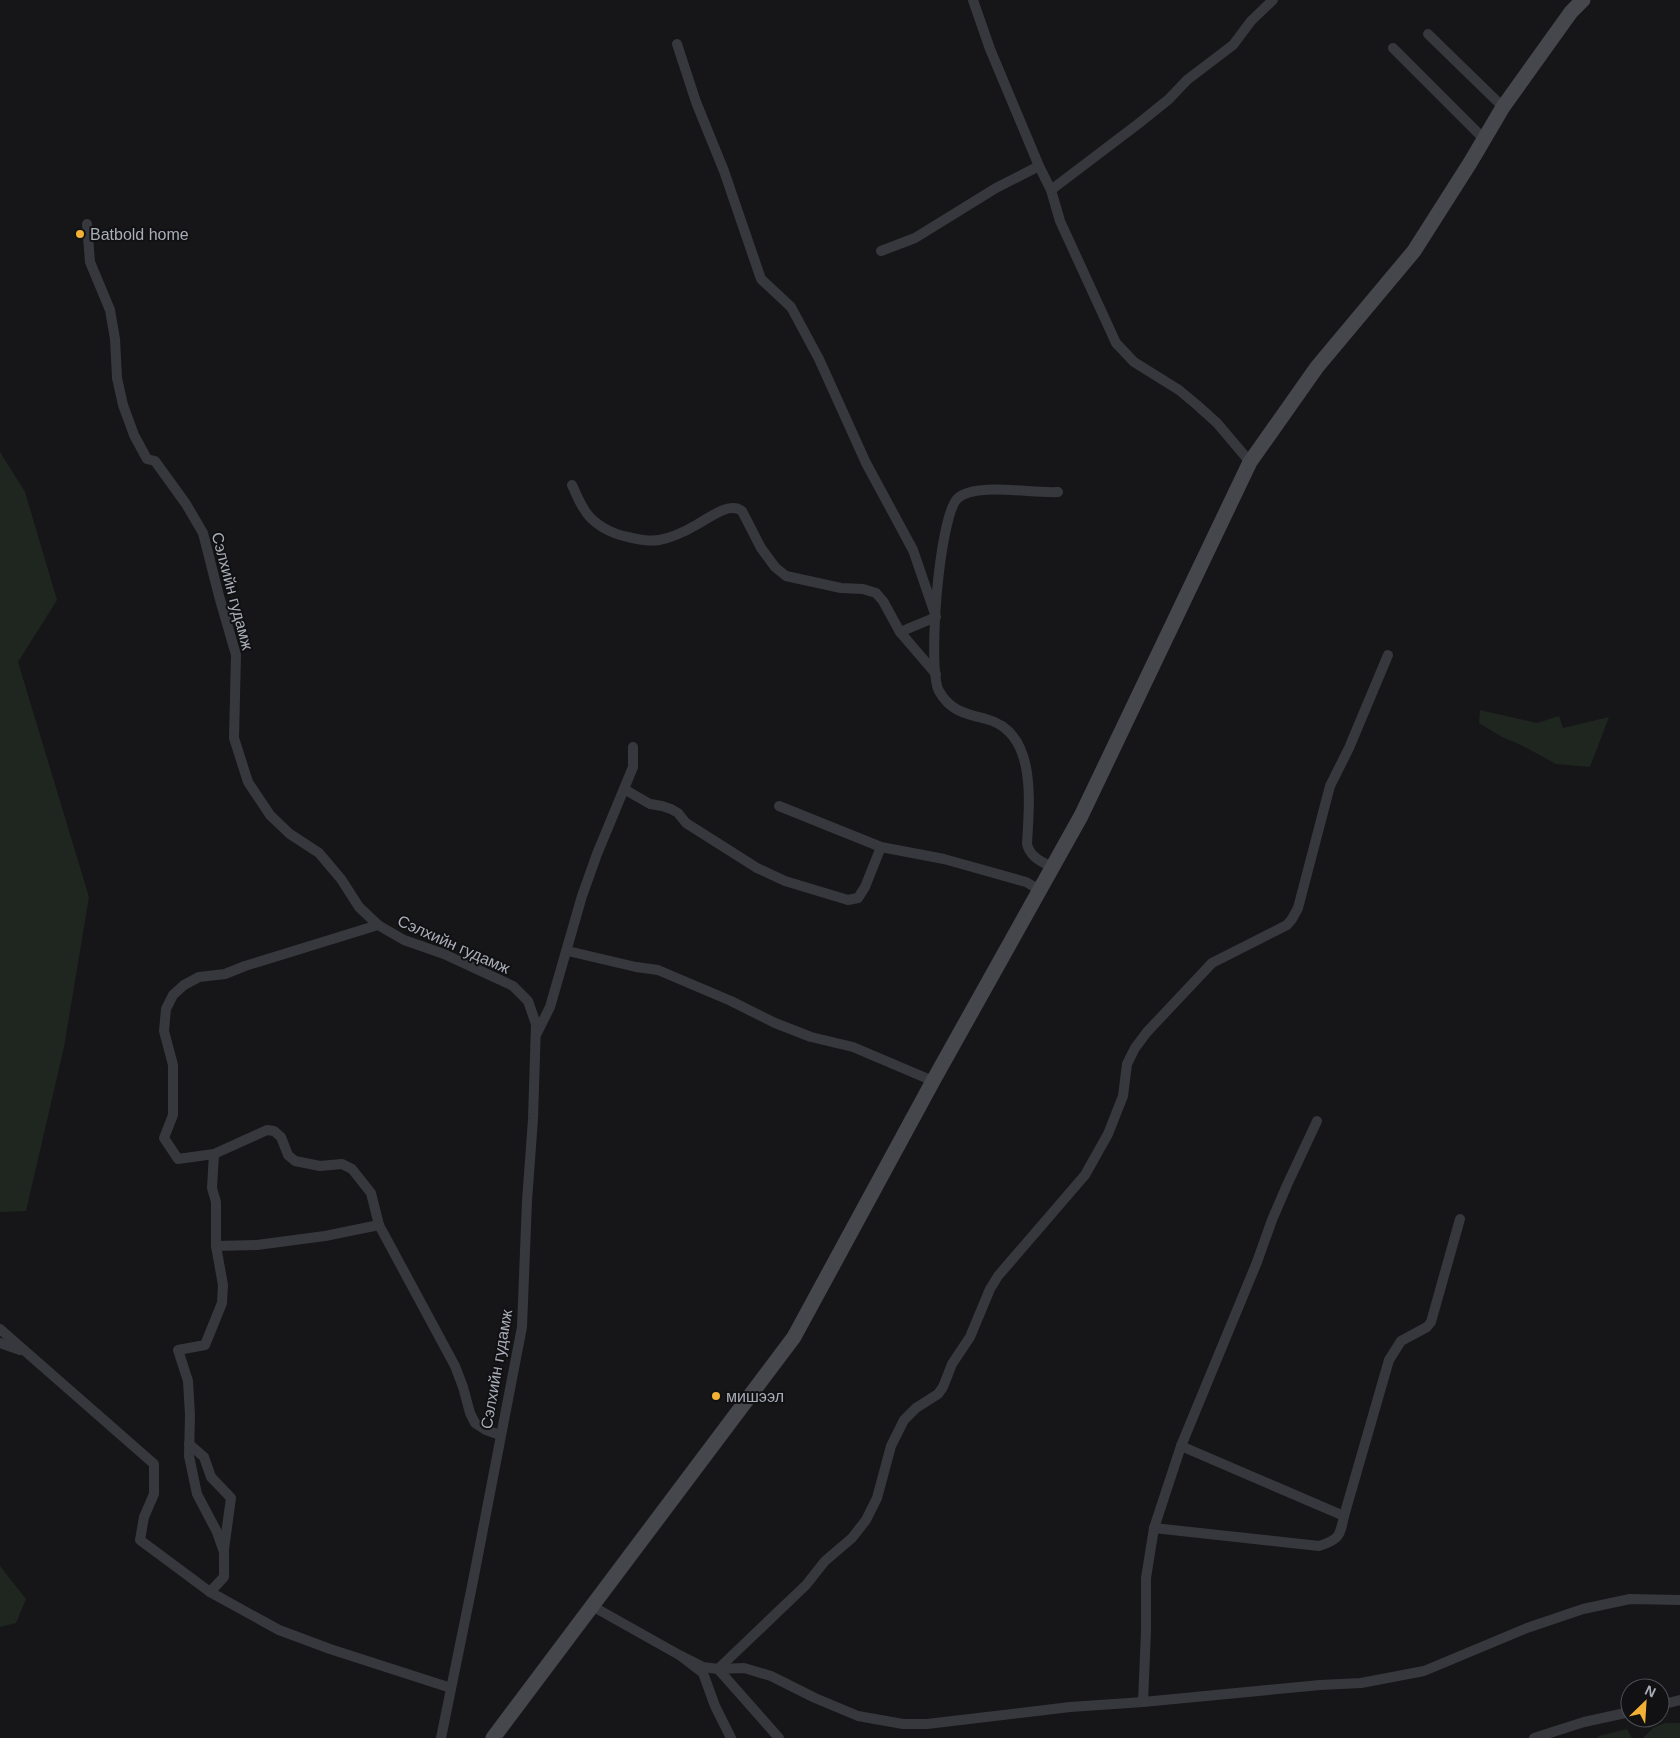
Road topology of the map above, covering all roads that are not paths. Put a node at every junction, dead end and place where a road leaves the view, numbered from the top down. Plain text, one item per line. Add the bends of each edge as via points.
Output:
1 (973, 0) edge
2 (1273, 0) edge
3 (1583, 0) edge
4 (1428, 34) dead end
5 (677, 44) dead end
6 (1393, 48) dead end
7 (1503, 107) junction
8 (1484, 139) junction
9 (1039, 166) junction
10 (1050, 190) junction
11 (87, 224) dead end
12 (882, 251) dead end
13 (1250, 462) junction
14 (572, 485) dead end
15 (1058, 492) dead end
16 (936, 617) junction
17 (900, 632) junction
18 (1388, 655) dead end
19 (936, 674) junction
20 (633, 747) dead end
21 (624, 789) junction
22 (779, 806) dead end
23 (881, 847) junction
24 (1051, 867) junction
25 (1040, 890) junction
26 (378, 925) junction
27 (572, 952) dead end
28 (536, 1036) junction
29 (933, 1081) junction
30 (1317, 1121) dead end
31 (214, 1154) junction
32 (1460, 1219) dead end
33 (379, 1225) junction
34 (216, 1246) junction
35 (0, 1329) edge
36 (0, 1343) edge
37 (27, 1353) junction
38 (500, 1435) junction
39 (189, 1444) junction
40 (1181, 1446) junction
41 (1344, 1516) junction
42 (1154, 1528) junction
43 (224, 1552) junction
44 (210, 1592) junction
45 (1680, 1600) edge
46 (592, 1606) junction
47 (681, 1656) junction
48 (718, 1669) junction
49 (451, 1688) junction
50 (1143, 1702) junction
51 (1620, 1714) edge
52 (441, 1738) edge
53 (493, 1738) edge
54 (731, 1738) edge
55 (779, 1738) edge
56 (1534, 1738) edge

1 - 9 street
2 - 10 street via 1233,45 1187,80 1138,124
3 - 7 main road
4 - 7 street
5 - 16 street via 761,278 791,307 820,359 866,463 913,550
6 - 8 street
7 - 8 main road
8 - 13 main road via 1414,251 1317,367
9 - 10 street
9 - 12 street via 996,188 915,238
10 - 13 street via 1060,221 1116,343 1134,362 1197,405
11 - 26 street, Сэлхийн гудамж via 90,262 110,310 117,378 134,435 147,459 155,461 203,532 236,655 234,738 248,782 270,815 318,853 359,907
13 - 24 main road via 1081,816
14 - 17 street via 584,510 599,525 621,536 646,541 676,535 718,512 739,508 761,548 786,576 876,593
15 - 16 street via 985,489 957,498 943,538
16 - 17 street
16 - 19 street
17 - 19 street
18 - 48 street via 1330,786 1298,908 1292,919 1287,925 1212,964 1147,1032 1127,1064 1122,1096 1108,1134 1085,1175 998,1276 970,1337 952,1364 943,1388 904,1420 891,1446 877,1498 866,1520 806,1585
19 - 24 street via 937,689 954,709 999,724 1015,739 1024,755 1029,786 1027,844 1032,856
20 - 21 street via 633,767
21 - 23 street via 642,801 678,813 686,823 757,868 786,881 848,900 858,898 865,887
21 - 28 street via 588,879 550,1007
22 - 23 street
23 - 25 street via 944,859 1026,882
24 - 25 main road
25 - 29 main road
26 - 28 street, Сэлхийн гудамж via 404,940 444,954 513,986 528,1001 536,1024
26 - 31 street via 225,974 199,977 173,995 166,1009 164,1031 173,1065 173,1115 164,1138 178,1159
27 - 29 street via 658,970 811,1037 853,1047
28 - 38 street, Сэлхийн гудамж via 522,1327
29 - 46 main road via 794,1337
30 - 40 street via 1287,1185
31 - 33 street via 267,1130 274,1131 295,1161 320,1166 342,1164 352,1169 371,1193
31 - 34 street via 212,1188 216,1202
32 - 41 street via 1431,1322 1401,1341 1389,1360
33 - 34 street via 306,1239
33 - 38 street via 455,1366 475,1423
34 - 39 street via 223,1285 222,1303 204,1345 178,1350 188,1381
35 - 37 street
36 - 37 street
37 - 44 street via 154,1464 154,1494 144,1517 140,1540
38 - 49 street, Сэлхийн гудамж
39 - 43 street via 197,1494
39 - 43 street via 204,1457 211,1477 231,1498
40 - 41 street
40 - 42 street
41 - 42 street via 1341,1532 1334,1541 1319,1546
42 - 50 street via 1146,1578
43 - 44 street via 224,1577
44 - 49 street via 278,1630
45 - 50 street via 1630,1599 1584,1609 1527,1628 1424,1671 1406,1675 1361,1683 1320,1684
46 - 47 street
46 - 53 main road
47 - 48 street via 703,1667
47 - 54 street via 704,1673 715,1706
48 - 50 street via 744,1668 771,1676 858,1716 903,1724
48 - 55 street
49 - 52 street, Сэлхийн гудамж
51 - 56 street

